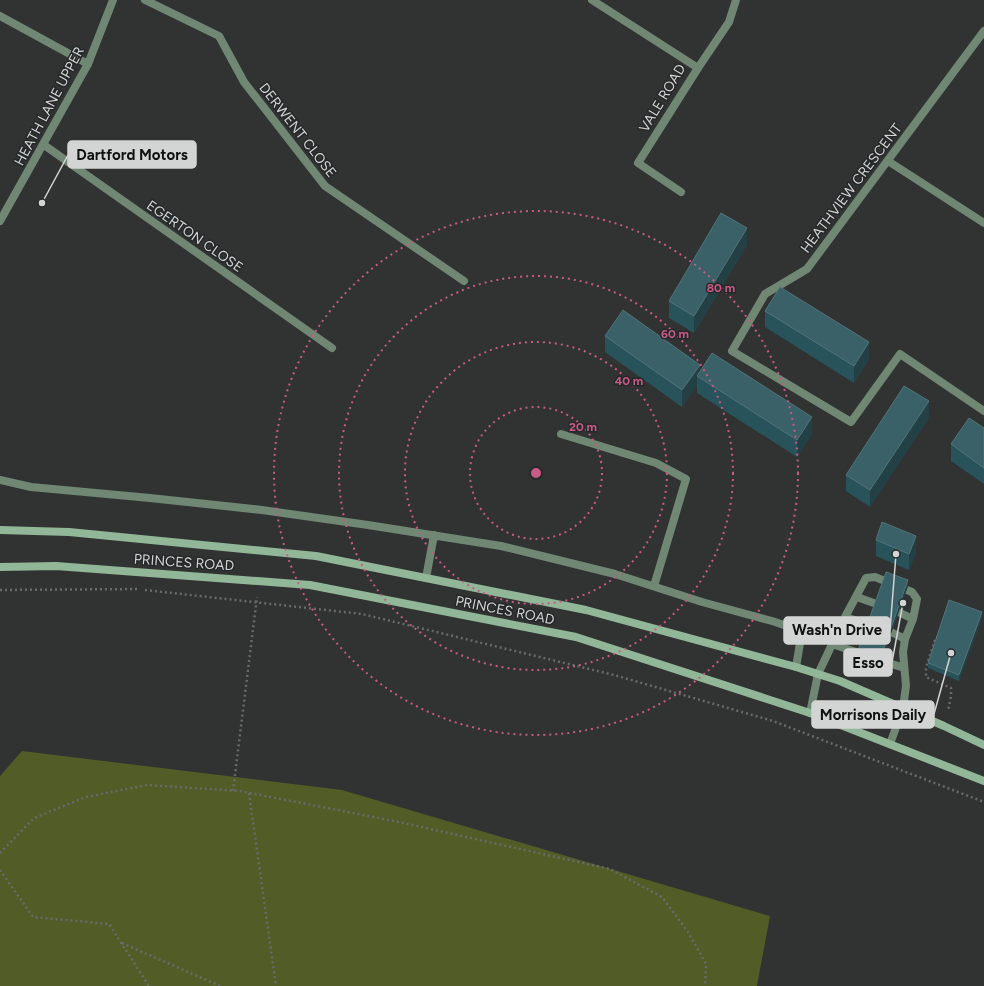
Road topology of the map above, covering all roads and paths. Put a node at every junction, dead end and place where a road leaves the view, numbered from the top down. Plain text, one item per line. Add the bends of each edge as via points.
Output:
1 (114, 0) edge
2 (145, 0) edge
3 (592, 0) edge
4 (736, 0) edge
5 (0, 16) edge
6 (984, 30) edge
7 (88, 64) junction
8 (698, 68) junction
9 (44, 145) junction
10 (888, 161) junction
11 (681, 192) dead end
12 (0, 221) edge
13 (984, 223) edge
14 (464, 281) dead end
15 (332, 348) dead end
16 (984, 411) edge
17 (561, 434) dead end
18 (0, 480) edge
19 (0, 530) edge
20 (434, 535) junction
21 (0, 567) edge
22 (426, 578) junction
23 (257, 581) junction
24 (654, 586) junction
25 (0, 590) edge
26 (857, 597) junction
27 (257, 602) junction
28 (845, 617) junction
29 (913, 619) junction
30 (938, 637) edge
31 (905, 639) junction
32 (832, 644) junction
33 (796, 668) junction
34 (904, 668) junction
35 (818, 674) junction
36 (903, 708) junction
37 (810, 713) junction
38 (944, 726) junction
39 (890, 744) junction
40 (984, 745) edge
41 (984, 781) edge
42 (234, 791) junction
43 (249, 793) junction
44 (984, 802) edge
45 (0, 853) edge
46 (0, 870) edge
47 (122, 943) junction
48 (149, 986) edge
49 (220, 986) edge
50 (276, 986) edge
51 (705, 986) edge

1 - 7 street, HEATH LANE UPPER
2 - 14 street, DERWENT CLOSE via 219,36 244,82 325,186
3 - 8 street, VALE ROAD
4 - 8 street via 729,22
5 - 7 street
6 - 10 street, HEATHVIEW CRESCENT
7 - 9 street, HEATH LANE UPPER
8 - 11 street, VALE ROAD via 638,163
9 - 12 street, HEATH LANE UPPER
9 - 15 street, EGERTON CLOSE
10 - 13 street
10 - 16 street, HEATHVIEW CRESCENT via 807,269 765,294 732,352 851,422 900,354
17 - 24 street via 656,463 686,479
18 - 20 street via 31,487 255,509
19 - 22 main road, PRINCES ROAD via 68,532 316,556
20 - 22 street
20 - 24 street via 501,546
21 - 23 main road, PRINCES ROAD via 56,566
22 - 33 main road, PRINCES ROAD via 586,610
23 - 27 path
23 - 37 main road, PRINCES ROAD via 310,585 576,637
24 - 33 street via 802,631
25 - 27 path via 141,589
26 - 28 street
26 - 29 street
26 - 29 street via 866,578 875,577 912,592 917,599
27 - 42 path
27 - 44 path via 362,614 614,675 773,721
28 - 31 street
28 - 32 street
29 - 31 street
30 - 38 path via 926,667 926,676 952,688
31 - 34 street
32 - 34 street
32 - 35 street
33 - 35 main road, PRINCES ROAD
34 - 36 street via 906,686
35 - 36 main road, PRINCES ROAD
35 - 37 street
36 - 38 main road, PRINCES ROAD
36 - 39 street
37 - 39 main road, PRINCES ROAD
38 - 40 main road, PRINCES ROAD
39 - 41 main road, PRINCES ROAD
42 - 43 path
42 - 45 path via 147,786 86,797 34,818
43 - 50 path
43 - 51 path via 399,822 610,869 662,897 688,932 706,964
46 - 47 path via 33,917 109,924
47 - 48 path
47 - 49 path

